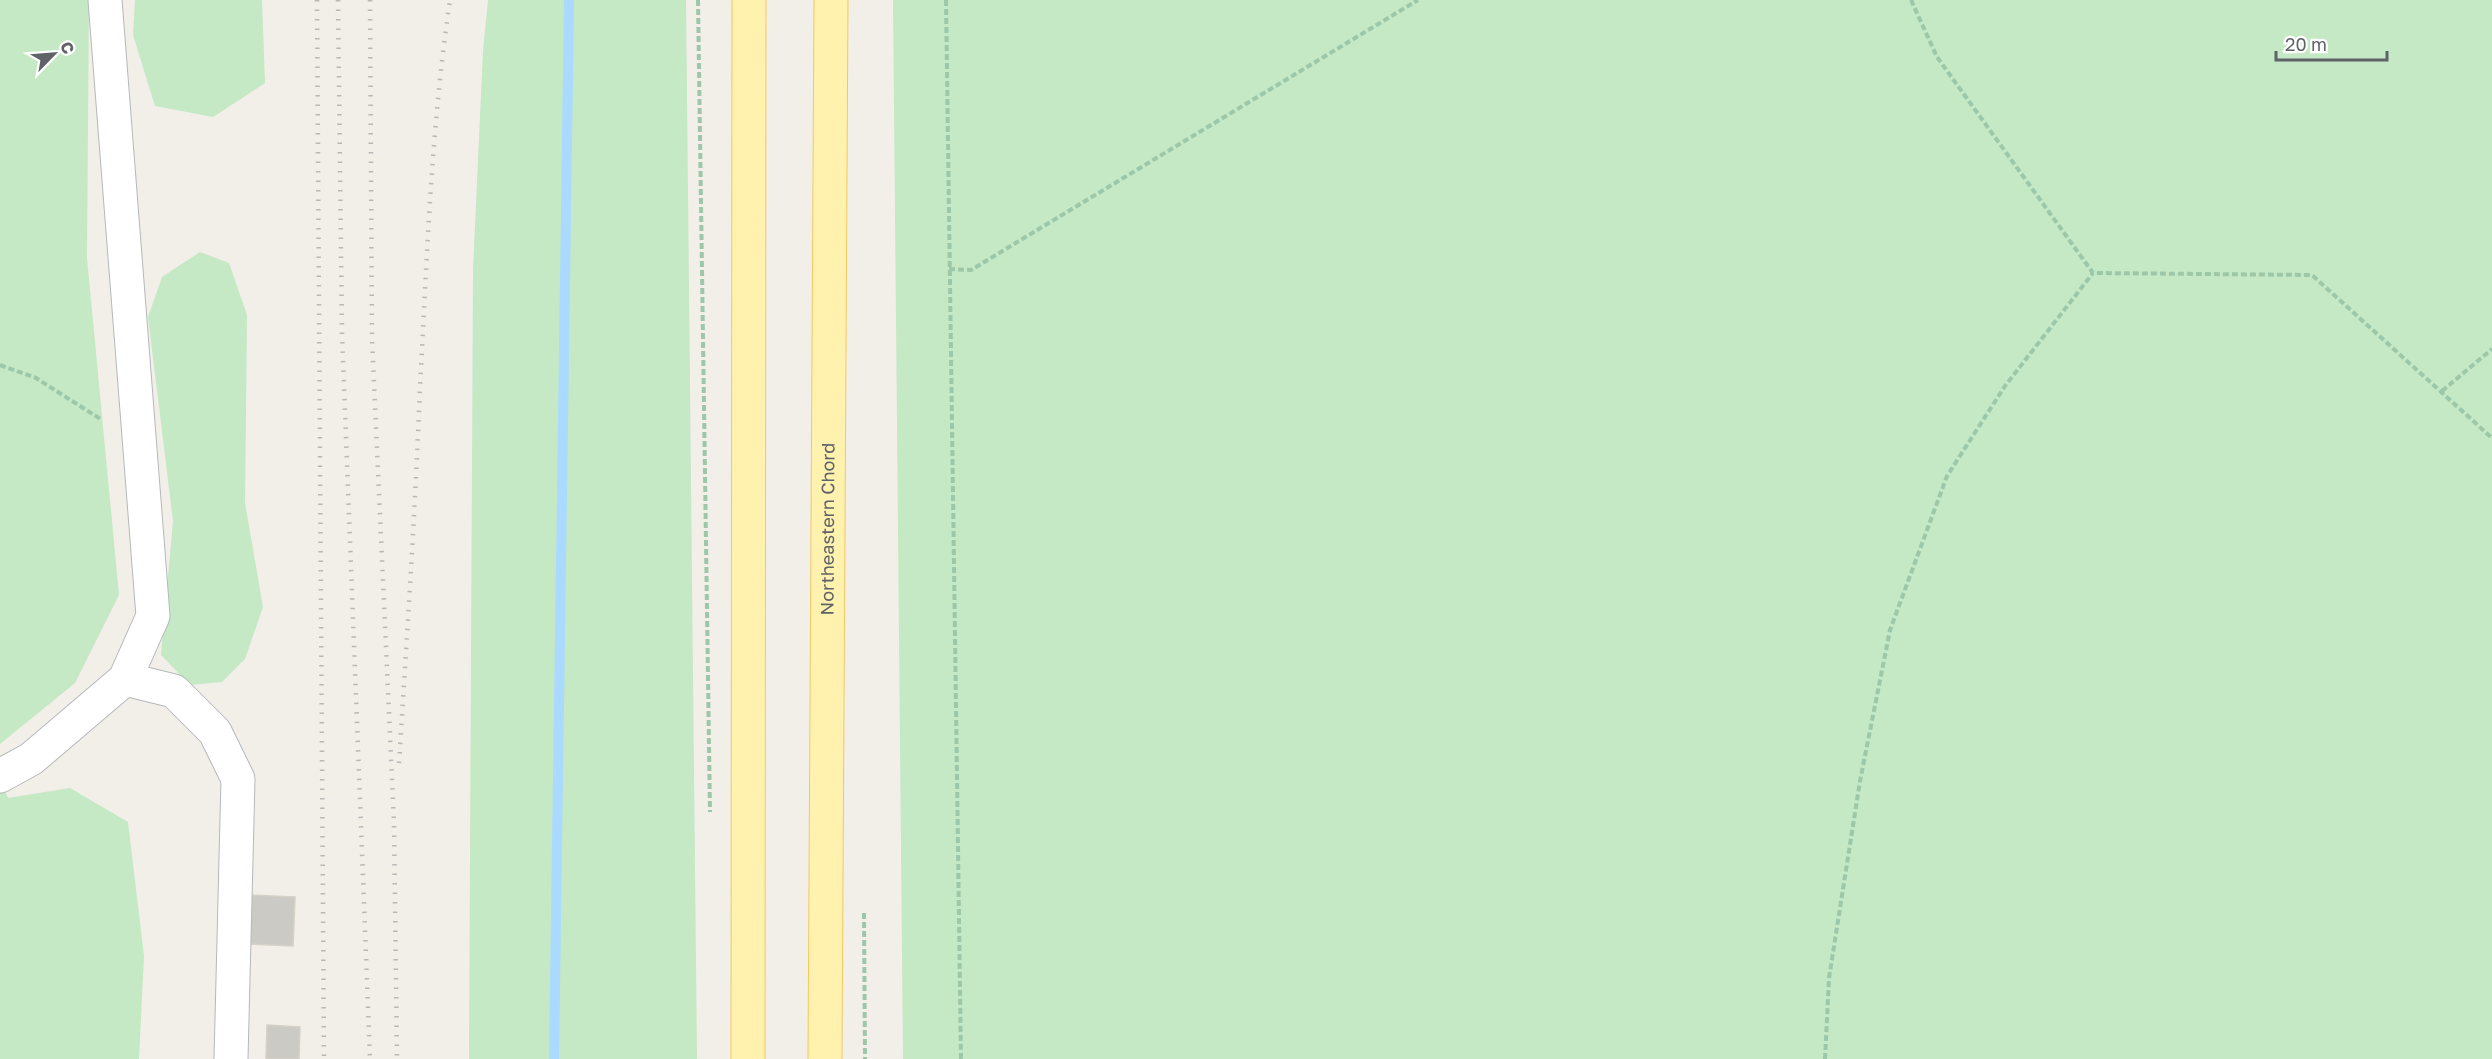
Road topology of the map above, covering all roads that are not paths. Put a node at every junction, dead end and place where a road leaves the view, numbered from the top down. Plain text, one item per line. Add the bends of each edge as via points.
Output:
1 (105, 0) edge
2 (749, 0) edge
3 (831, 0) edge
4 (125, 679) junction
5 (0, 776) edge
6 (231, 1059) edge
7 (748, 1059) edge
8 (825, 1059) edge

1 - 4 lane via 153,616
2 - 7 main road
3 - 8 main road, Northeastern Chord
4 - 5 lane via 31,759
4 - 6 lane via 174,691 215,732 238,779

